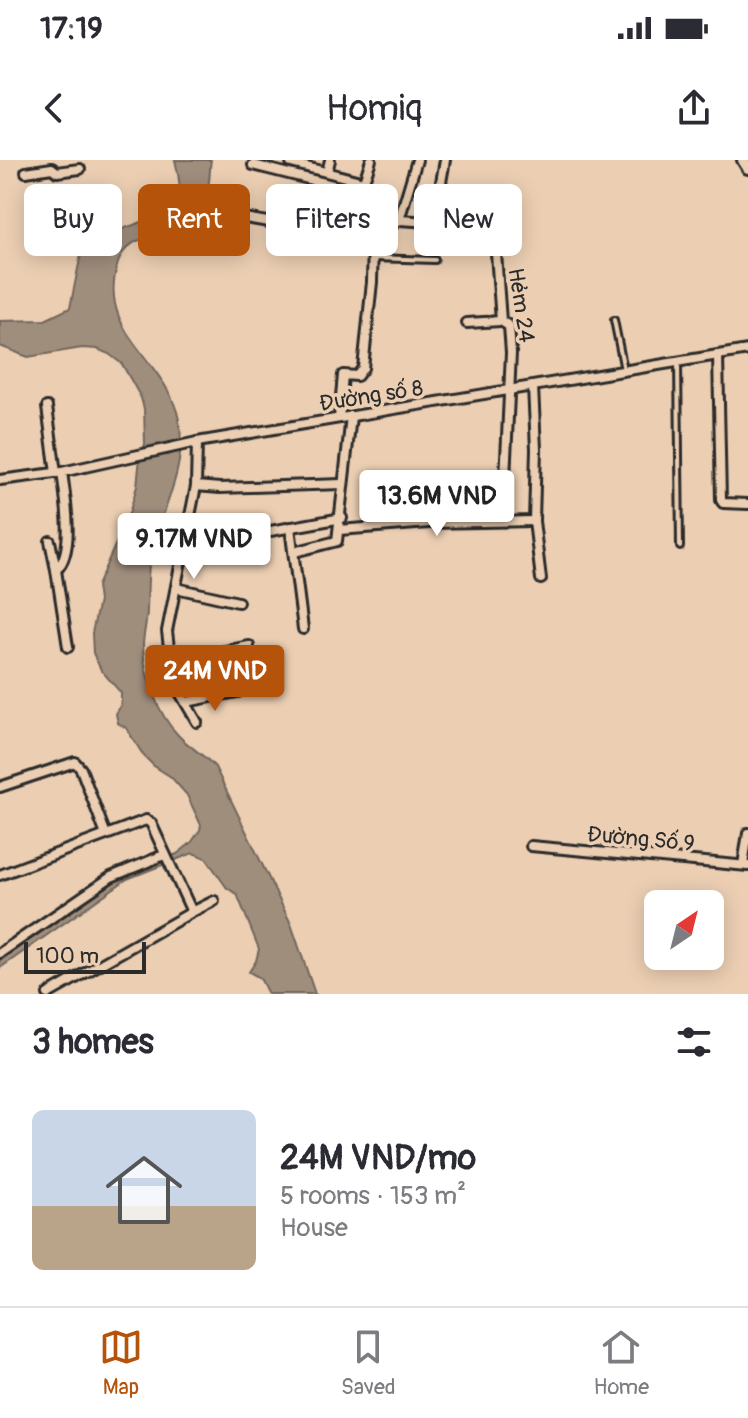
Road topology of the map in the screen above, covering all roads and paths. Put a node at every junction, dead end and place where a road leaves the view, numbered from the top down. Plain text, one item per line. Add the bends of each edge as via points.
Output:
1 (292, 160) edge
2 (330, 160) edge
3 (371, 160) edge
4 (417, 160) edge
5 (445, 160) edge
6 (743, 160) edge
7 (51, 164) edge
8 (253, 165) dead end
9 (748, 168) edge
10 (80, 169) dead end
11 (26, 172) dead end
12 (327, 172) junction
13 (364, 182) joint
14 (328, 184) edge
15 (441, 184) edge
16 (399, 220) joint
17 (414, 220) edge
18 (496, 256) edge
19 (372, 258) joint
20 (435, 260) dead end
21 (614, 320) dead end
22 (501, 321) junction
23 (467, 323) dead end
24 (748, 350) edge
25 (718, 355) junction
26 (678, 360) junction
27 (624, 370) junction
28 (533, 387) junction
29 (510, 390) junction
30 (47, 407) dead end
31 (351, 416) junction
32 (339, 418) junction
33 (194, 442) junction
34 (59, 473) junction
35 (0, 480) edge
36 (342, 484) junction
37 (196, 486) junction
38 (748, 504) edge
39 (342, 518) junction
40 (503, 521) junction
41 (534, 521) junction
42 (290, 527) junction
43 (339, 530) junction
44 (187, 537) junction
45 (50, 541) dead end
46 (680, 547) dead end
47 (294, 552) junction
48 (56, 570) junction
49 (541, 579) dead end
50 (176, 588) junction
51 (238, 602) dead end
52 (303, 629) dead end
53 (249, 646) dead end
54 (68, 647) dead end
55 (171, 662) junction
56 (238, 692) dead end
57 (186, 702) junction
58 (197, 722) dead end
59 (0, 787) edge
60 (748, 833) edge
61 (106, 835) junction
62 (531, 846) dead end
63 (164, 855) junction
64 (746, 866) edge
65 (0, 875) edge
66 (214, 901) dead end
67 (192, 912) junction
68 (0, 953) edge
69 (48, 994) edge

1 - 12 street
2 - 12 street
3 - 13 street
4 - 16 street
5 - 15 street
6 - 9 street
7 - 10 street via 57,172
7 - 11 street
8 - 14 street
12 - 13 street
16 - 17 street
18 - 22 street, Hẻm 24
19 - 20 lane
19 - 32 street via 363,368 357,376 343,375
21 - 27 lane
22 - 23 street
22 - 29 street, Hẻm 24 via 509,326
24 - 25 street, Đường số 8
25 - 26 street, Đường số 8
25 - 38 street via 722,502
26 - 27 street, Đường số 8
26 - 46 lane
27 - 28 street, Đường số 8
28 - 29 street, Đường số 8
28 - 41 street
29 - 31 street, Đường số 8
29 - 40 street
30 - 34 street
31 - 32 street, Đường số 8
31 - 36 street
32 - 33 street, Đường số 8
33 - 34 street, Đường số 8
33 - 37 street
34 - 35 street, Đường số 8
34 - 48 street via 67,532 64,560
36 - 37 street
36 - 39 street
37 - 44 street
39 - 42 street
39 - 43 street
40 - 41 street
40 - 43 street
41 - 49 street
42 - 44 street via 210,542
42 - 47 street
43 - 47 street via 337,541
44 - 50 street
45 - 48 street
47 - 52 street
48 - 54 street
50 - 51 street
50 - 55 street via 167,631
53 - 55 street
55 - 57 street via 173,681
56 - 57 street
57 - 58 street
59 - 61 street via 75,762
60 - 64 street
61 - 63 street via 146,820
61 - 65 street
62 - 64 street, Đường Số 9
63 - 67 street
63 - 68 street via 111,877
66 - 67 street
67 - 69 street

